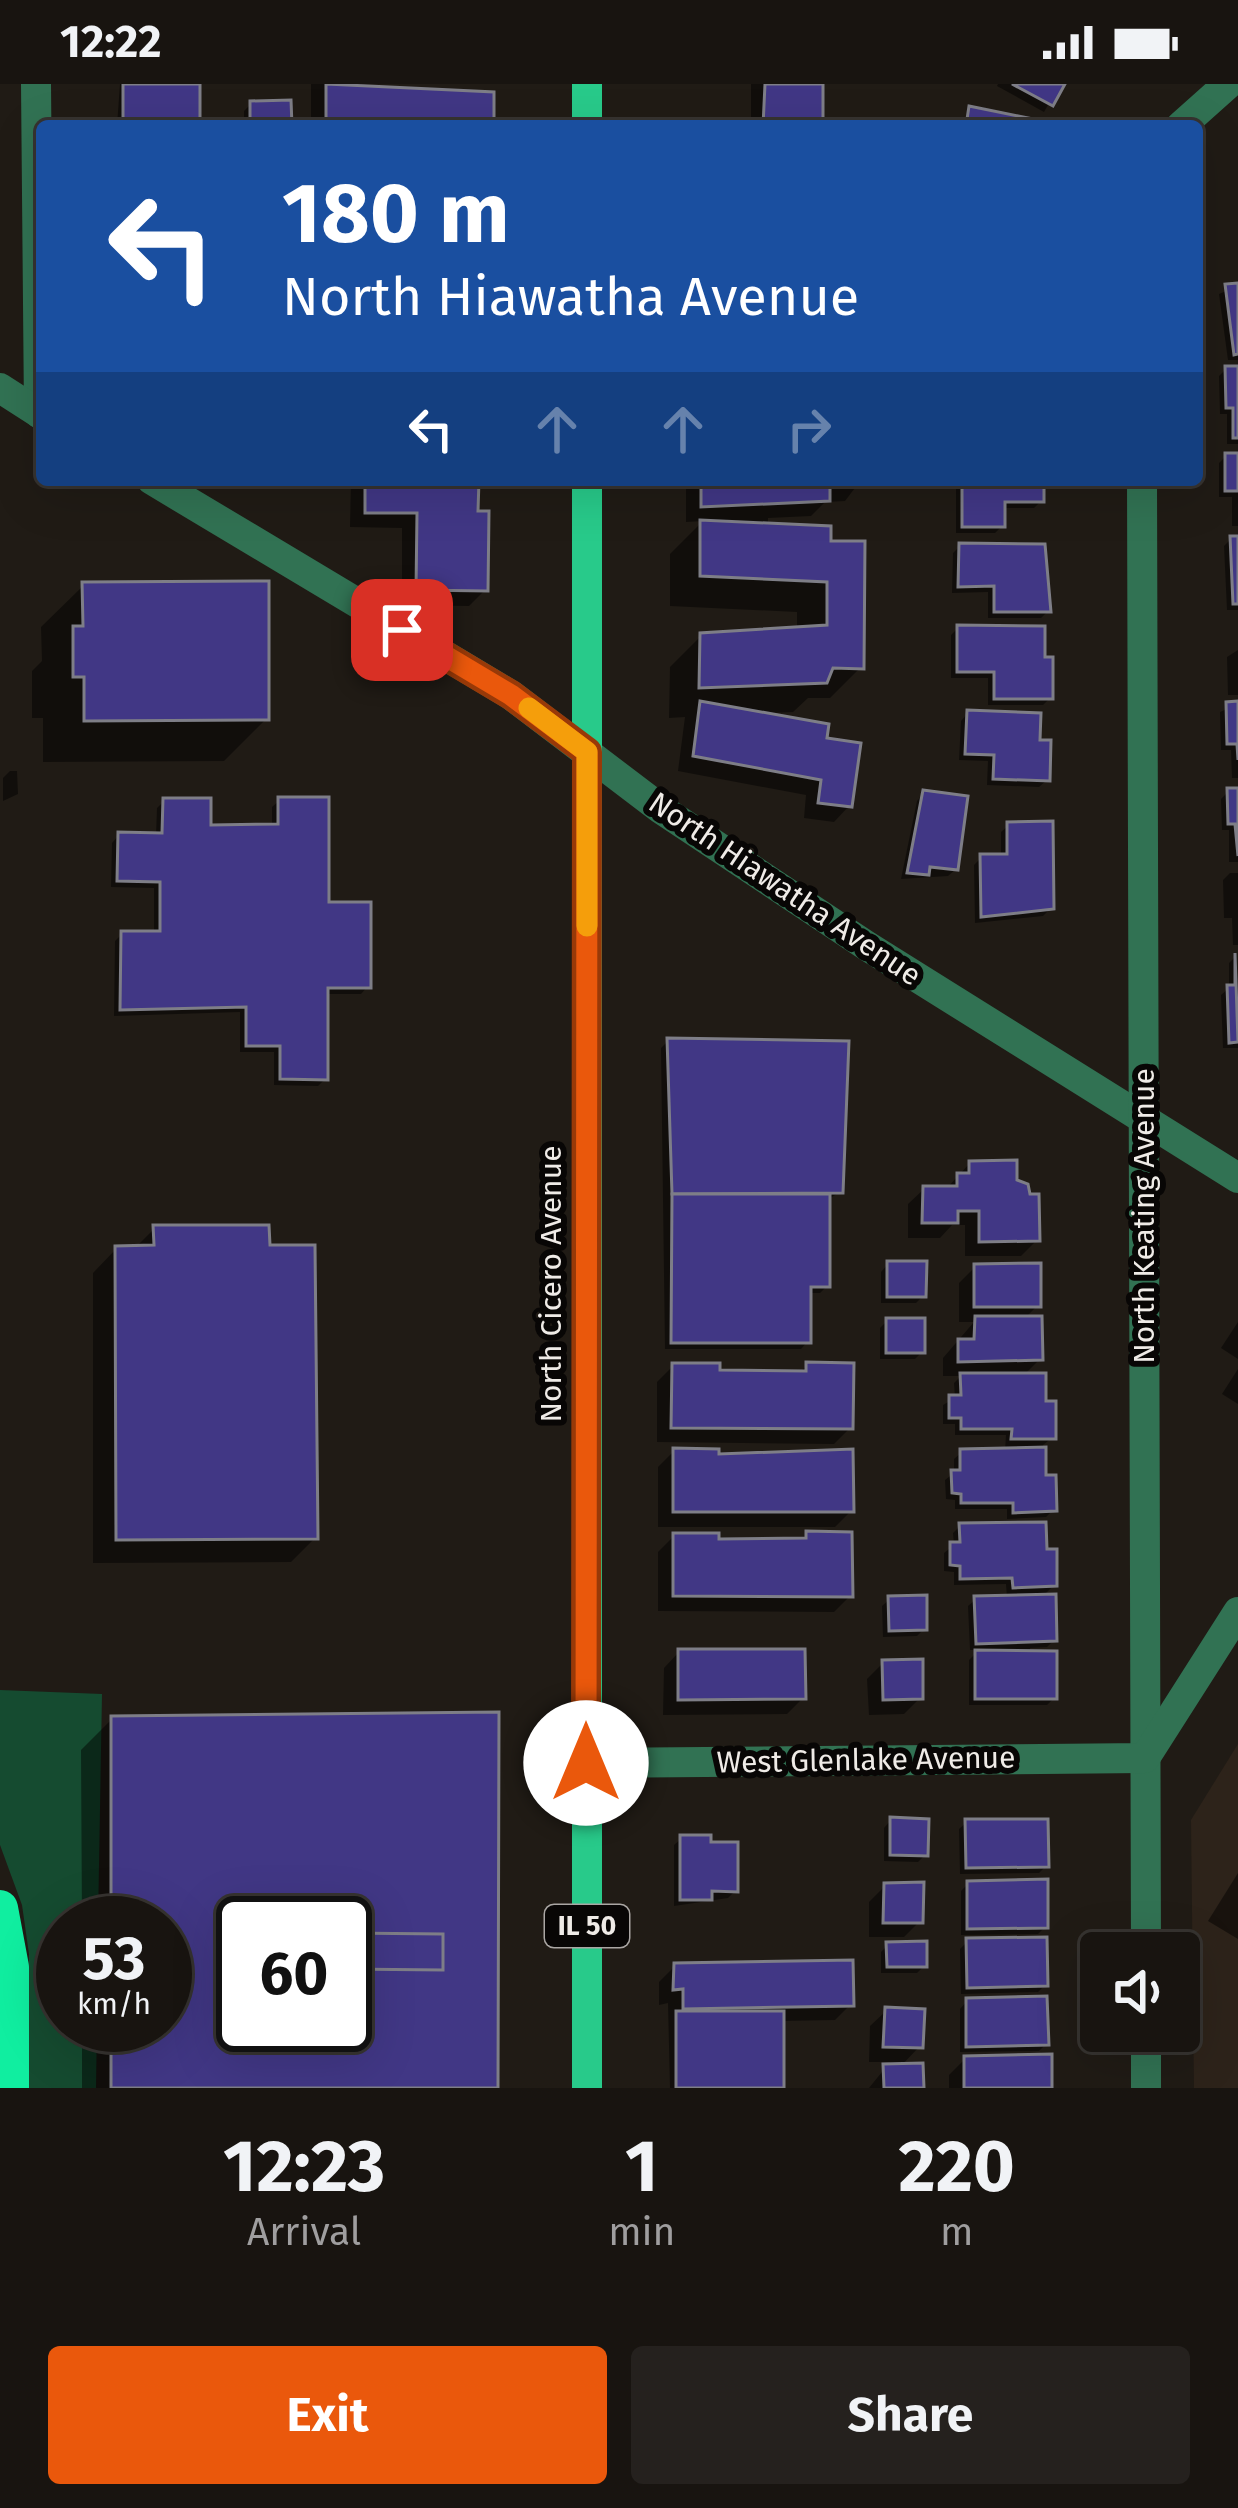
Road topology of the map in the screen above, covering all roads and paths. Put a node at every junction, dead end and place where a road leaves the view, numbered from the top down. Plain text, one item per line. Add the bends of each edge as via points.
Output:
1 (36, 84) edge
2 (587, 84) edge
3 (1228, 84) edge
4 (36, 120) edge
5 (587, 120) edge
6 (1187, 120) edge
7 (0, 388) edge
8 (36, 411) edge
9 (162, 486) edge
10 (587, 486) edge
11 (1142, 486) edge
12 (587, 752) junction
13 (1144, 1117) junction
14 (1238, 1178) edge
15 (1238, 1612) edge
16 (1145, 1757) junction
17 (586, 1763) junction
18 (0, 1909) edge
19 (1146, 1932) edge
20 (1146, 2052) edge
21 (10, 2088) edge
22 (586, 2088) edge
23 (1146, 2088) edge

1 - 4 street
2 - 5 main road
3 - 6 street
7 - 8 street
9 - 12 street, North Hiawatha Avenue via 511,695
10 - 12 main road, North Cicero Avenue / IL 50
11 - 13 street, North Keating Avenue
12 - 13 street, North Hiawatha Avenue via 850,934
12 - 17 main road, North Cicero Avenue / IL 50
13 - 14 street, North Hiawatha Avenue
13 - 16 street, North Keating Avenue
15 - 16 street
16 - 17 street, West Glenlake Avenue
16 - 19 street, North Keating Avenue
17 - 22 main road, North Cicero Avenue / IL 50
18 - 21 highway via 12,1984
20 - 23 street

